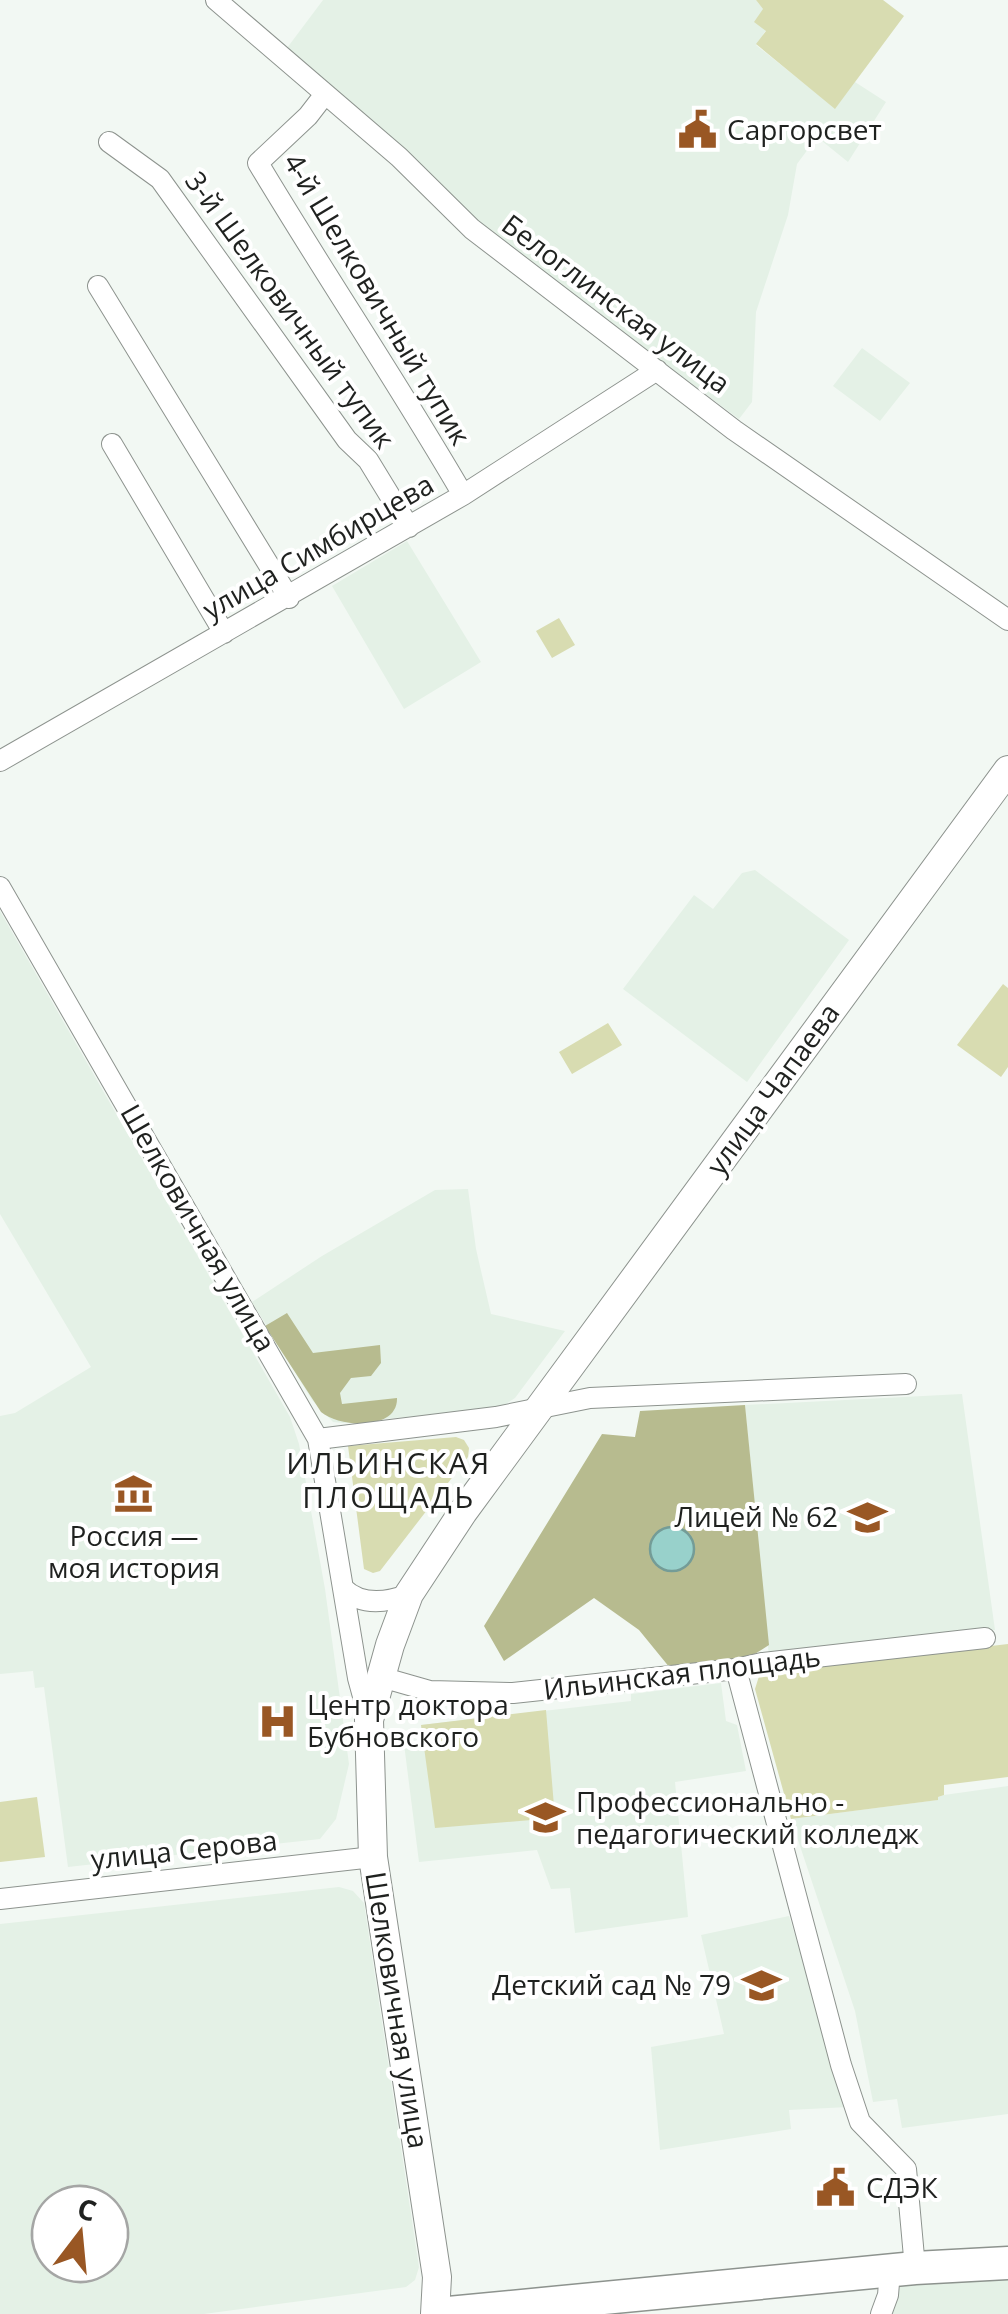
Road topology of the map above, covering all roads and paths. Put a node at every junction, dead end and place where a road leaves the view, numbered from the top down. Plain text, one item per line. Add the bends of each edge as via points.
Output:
1 (216, 0) edge
2 (325, 94) junction
3 (109, 142) dead end
4 (98, 286) dead end
5 (657, 370) junction
6 (112, 444) dead end
7 (463, 496) junction
8 (409, 527) junction
9 (288, 598) junction
10 (1008, 620) edge
11 (224, 633) junction
12 (0, 761) edge
13 (1008, 770) edge
14 (0, 887) edge
15 (906, 1384) dead end
16 (539, 1409) junction
17 (318, 1439) junction
18 (343, 1588) junction
19 (408, 1594) junction
20 (984, 1638) dead end
21 (736, 1670) junction
22 (381, 1677) junction
23 (369, 1720) junction
24 (373, 1857) junction
25 (0, 1899) edge
26 (1008, 2263) edge
27 (902, 2269) junction
28 (437, 2314) edge
29 (881, 2314) edge

1 - 2 street, Белоглинская улица
2 - 5 street, Белоглинская улица via 472,229
2 - 7 street, 4-й Шелковичный тупик via 258,163
3 - 8 street, 3-й Шелковичный тупик via 160,178 347,440 368,460
4 - 9 street
5 - 7 street, улица Симбирцева
5 - 10 street, Белоглинская улица
6 - 11 street
7 - 8 street, улица Симбирцева
8 - 9 street, улица Симбирцева
9 - 11 street, улица Симбирцева
11 - 12 street, улица Симбирцева
13 - 16 street, улица Чапаева
14 - 17 street, Шелковичная улица
15 - 16 street via 590,1398
16 - 17 street
16 - 19 street
17 - 18 street, Шелковичная улица
18 - 19 street via 368,1602
18 - 23 street, Шелковичная улица
19 - 22 street
20 - 21 street, Ильинская площадь
21 - 22 street, Ильинская площадь via 512,1693 430,1690
21 - 27 street via 860,2122 906,2169
22 - 23 street
23 - 24 street, Шелковичная улица
24 - 25 street, улица Серова
24 - 28 street, Шелковичная улица via 437,2277
26 - 27 main road
27 - 28 main road
27 - 29 street

